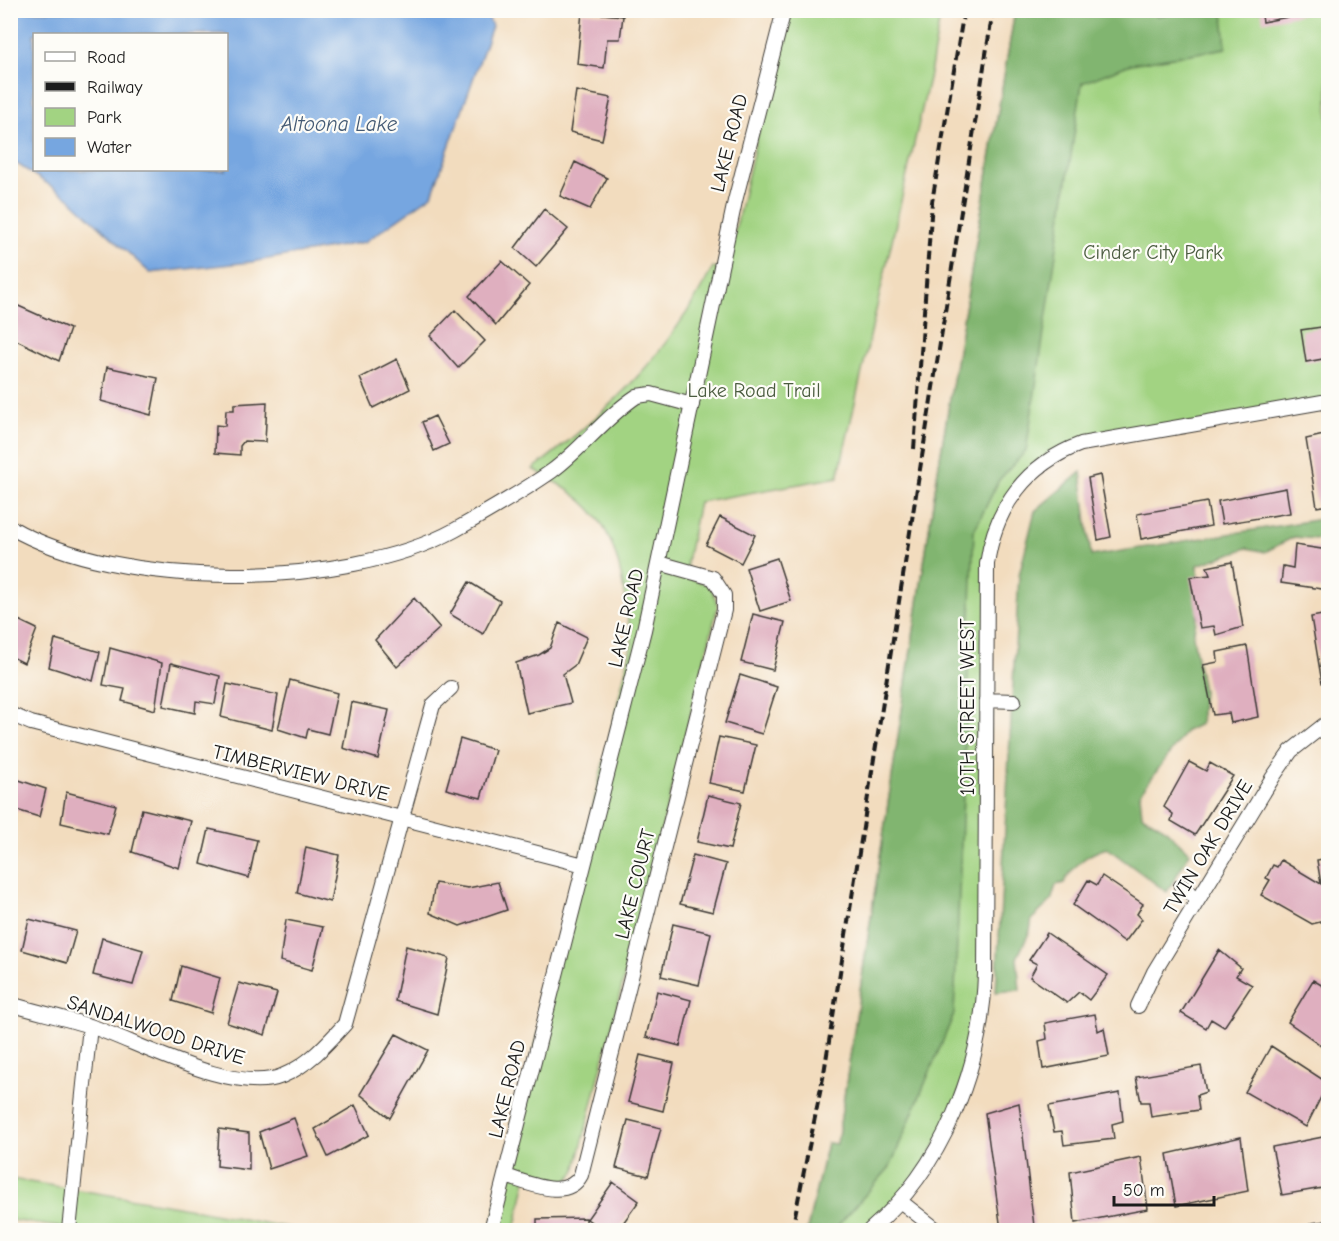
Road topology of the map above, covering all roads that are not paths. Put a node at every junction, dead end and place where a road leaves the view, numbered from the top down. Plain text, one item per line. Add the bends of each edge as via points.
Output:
1 (783, 11) edge
2 (1329, 401) edge
3 (692, 405) junction
4 (10, 527) edge
5 (659, 563) junction
6 (451, 688) dead end
7 (986, 700) junction
8 (1014, 701) dead end
9 (10, 714) edge
10 (1329, 722) edge
11 (401, 819) junction
12 (584, 865) junction
13 (1181, 886) dead end
14 (1198, 899) junction
15 (10, 1004) edge
16 (1138, 1006) dead end
17 (90, 1026) junction
18 (505, 1176) junction
19 (900, 1201) junction
20 (1329, 1228) edge
21 (69, 1230) edge
22 (491, 1230) edge
23 (870, 1230) edge
24 (937, 1230) edge
25 (1314, 1230) edge

1 - 3 street, LAKE ROAD via 735,201
2 - 7 street, 10TH STREET WEST via 1092,441 1068,448 1032,472 1003,510 990,550
3 - 4 street via 651,394 637,396 553,470 453,531 341,567 246,577 158,570 77,553
3 - 5 street, LAKE ROAD
5 - 12 street, LAKE ROAD
5 - 18 street, LAKE COURT via 707,575 718,584 725,602 719,633 581,1175 573,1185 561,1190
6 - 11 street, SANDALWOOD DRIVE via 433,705
7 - 8 street
7 - 19 street, 10TH STREET WEST via 985,974 980,1030 954,1114
9 - 11 street, TIMBERVIEW DRIVE via 31,723
10 - 14 street, TWIN OAK DRIVE via 1291,752
11 - 12 street, TIMBERVIEW DRIVE
11 - 17 street, SANDALWOOD DRIVE via 345,1024 319,1054 280,1077 247,1081 199,1069
12 - 18 street, LAKE ROAD
13 - 14 street
14 - 16 street, TWIN OAK DRIVE
15 - 17 street, SANDALWOOD DRIVE
17 - 21 street
18 - 22 street, LAKE ROAD
19 - 23 street, 10TH STREET WEST
19 - 24 street
20 - 25 street

